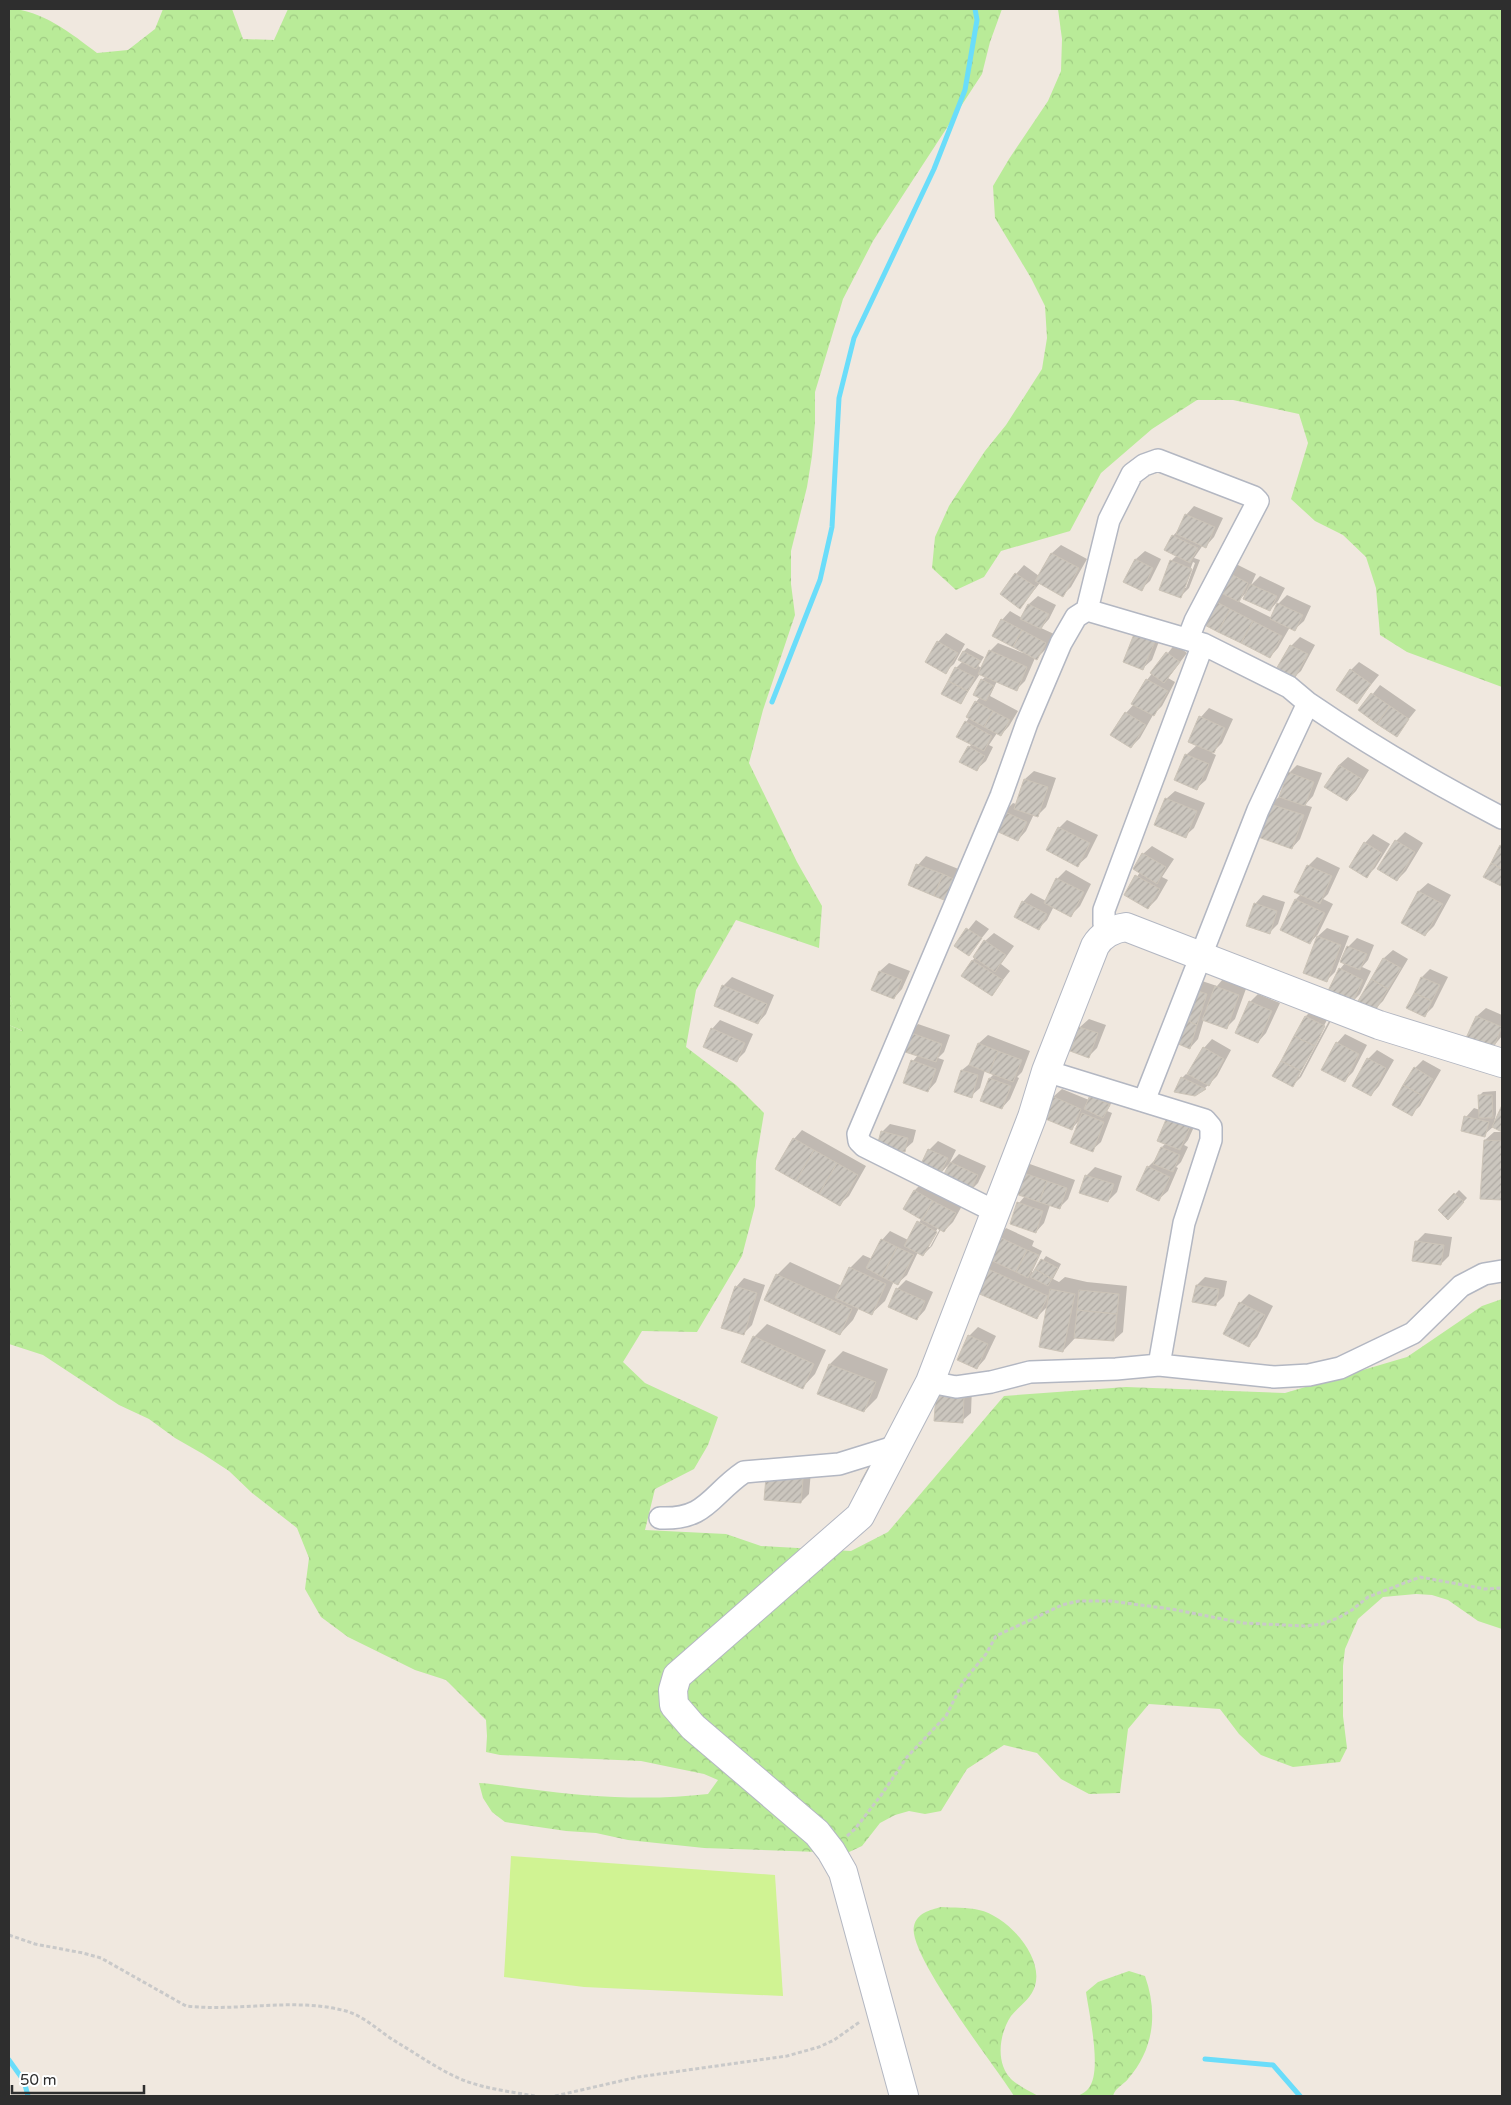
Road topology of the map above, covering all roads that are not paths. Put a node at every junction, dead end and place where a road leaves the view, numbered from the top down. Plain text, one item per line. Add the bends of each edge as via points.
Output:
1 (1087, 610) junction
2 (1196, 642) junction
3 (1308, 703) junction
4 (1502, 818) edge
5 (1109, 932) junction
6 (1201, 956) junction
7 (1502, 1063) edge
8 (1046, 1071) junction
9 (1144, 1100) junction
10 (996, 1212) junction
11 (1502, 1271) edge
12 (1159, 1365) junction
13 (930, 1382) junction
14 (897, 1446) junction
15 (660, 1518) dead end
16 (904, 2096) edge

1 - 2 street
1 - 2 street via 1109,520 1132,474 1158,460 1258,501 1195,621
1 - 10 street via 1076,617 1061,644 1026,723 1001,796 858,1134 864,1146
2 - 3 street via 1289,687
2 - 5 street via 1104,910 1104,924
3 - 4 street via 1390,757
3 - 6 street via 1258,810
5 - 6 main road via 1126,927
5 - 8 main road via 1099,939
6 - 7 main road via 1378,1025
6 - 9 street
8 - 9 street
8 - 10 main road
9 - 12 street via 1205,1120 1211,1127 1184,1223
10 - 13 main road
11 - 12 street via 1484,1274 1462,1286 1413,1333 1340,1368 1309,1375 1274,1377
12 - 13 street via 1030,1372 956,1387
13 - 14 main road
14 - 15 street via 839,1464 744,1472 704,1508 678,1519
14 - 16 main road via 856,1520 677,1676 672,1690 674,1705 693,1727 816,1833 843,1872

